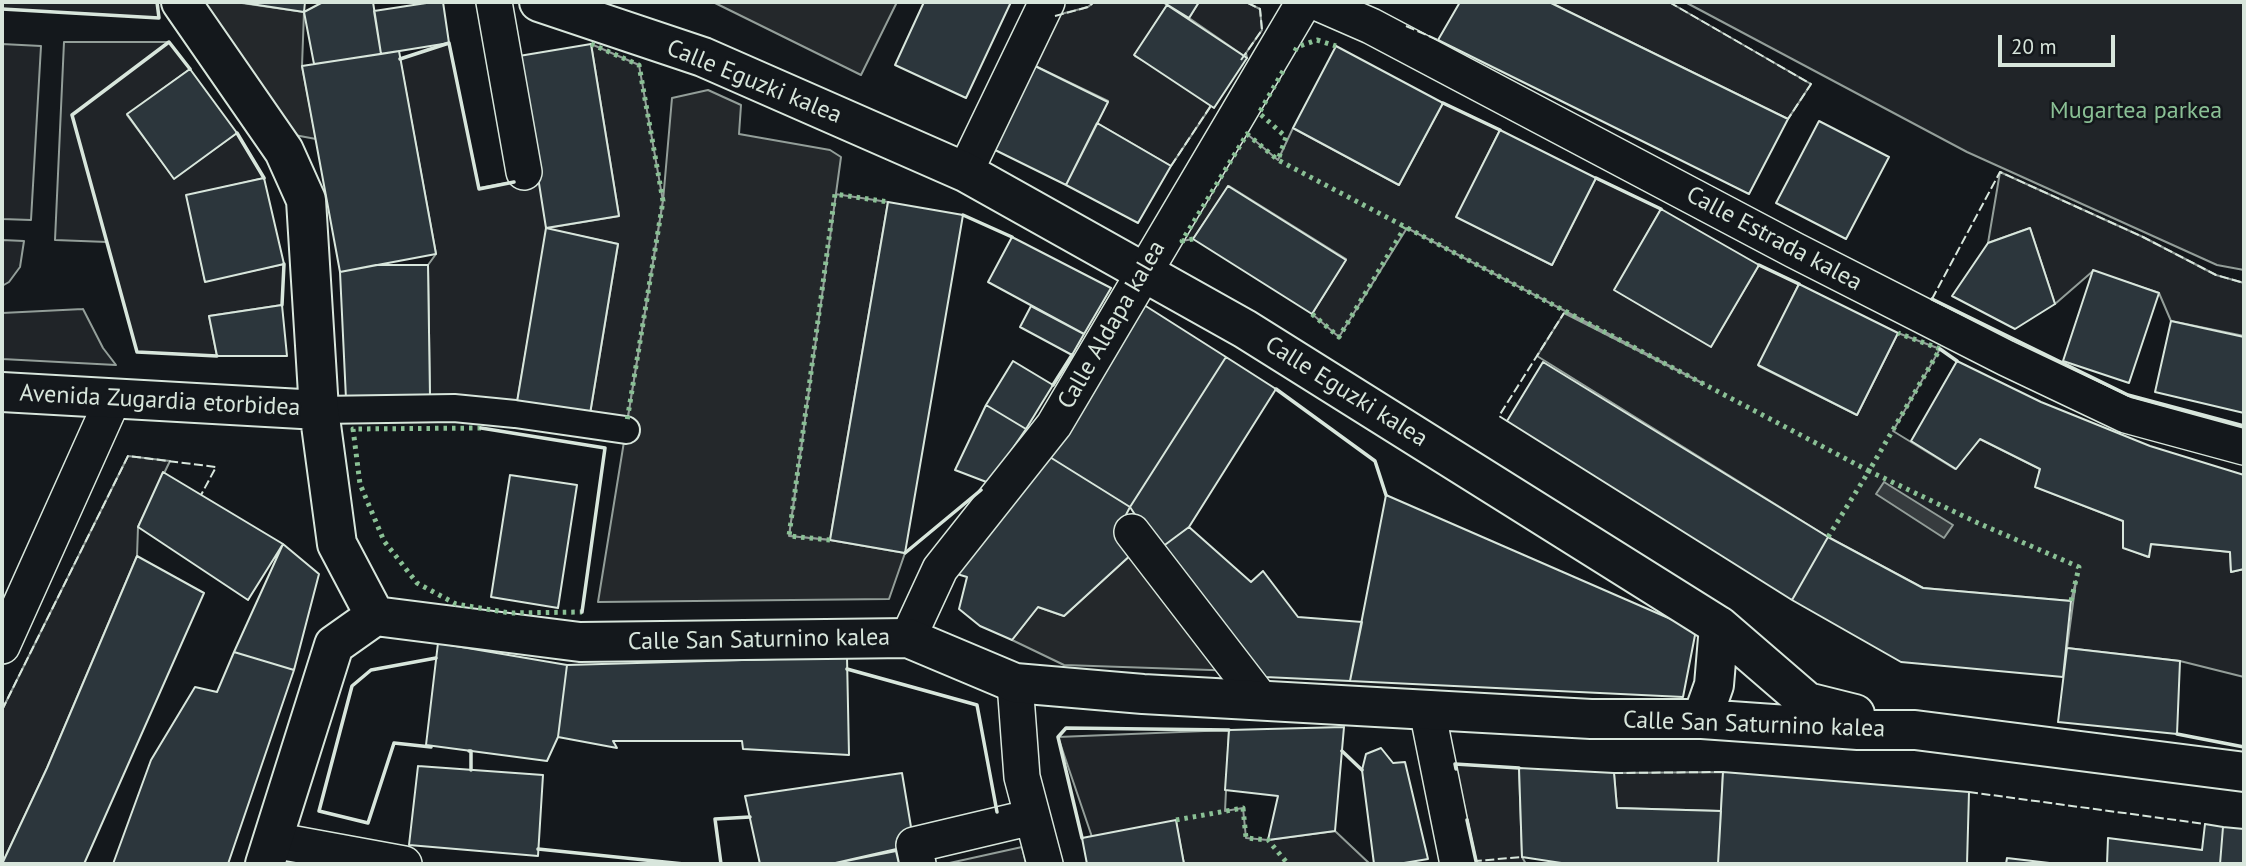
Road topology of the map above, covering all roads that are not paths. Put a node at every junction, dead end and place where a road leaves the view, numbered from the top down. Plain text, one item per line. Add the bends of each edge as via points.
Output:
1 (181, 2) edge
2 (494, 2) edge
3 (539, 2) edge
4 (1047, 2) edge
5 (1304, 2) edge
6 (1316, 2) edge
7 (524, 172) dead end
8 (965, 172) junction
9 (1143, 272) junction
10 (2, 392) edge
11 (113, 399) junction
12 (319, 410) junction
13 (626, 430) dead end
14 (2244, 447) edge
15 (1132, 532) dead end
16 (375, 616) junction
17 (1719, 626) junction
18 (908, 638) junction
19 (2, 646) edge
20 (1015, 682) junction
21 (1262, 701) junction
22 (1427, 710) junction
23 (1702, 719) junction
24 (1915, 730) junction
25 (2244, 772) edge
26 (1032, 817) junction
27 (269, 852) edge
28 (404, 864) edge
29 (918, 864) edge
30 (1045, 864) edge
31 (1458, 864) edge

1 - 12 street via 284,151 306,200
2 - 7 street
3 - 8 street, Calle Eguzki kalea via 703,57
4 - 8 street
5 - 9 street, Calle Aldapa kalea
6 - 14 street, Calle Estrada kalea via 1371,26 2006,358 2126,415
8 - 9 street, Calle Eguzki kalea
9 - 17 street, Calle Eguzki kalea via 1245,329
9 - 18 street, Calle Aldapa kalea via 1054,425 940,569
10 - 11 street, Avenida Zugardia etorbidea
11 - 12 street, Avenida Zugardia etorbidea
11 - 19 street
12 - 13 street via 454,408
12 - 16 street via 337,544
15 - 21 street
16 - 18 street, Calle San Saturnino kalea via 580,642
16 - 27 street via 334,645
17 - 23 street via 1714,685
17 - 24 street, Calle Eguzki kalea via 1807,702
18 - 20 street, Calle San Saturnino kalea
20 - 21 street, Calle San Saturnino kalea
20 - 26 street via 1022,777
21 - 22 street, Calle San Saturnino kalea
22 - 23 street, Calle San Saturnino kalea via 1591,719
22 - 31 street
23 - 24 street, Calle San Saturnino kalea
24 - 25 street, Calle San Saturnino kalea
26 - 29 street via 914,845
26 - 30 street
27 - 28 street

